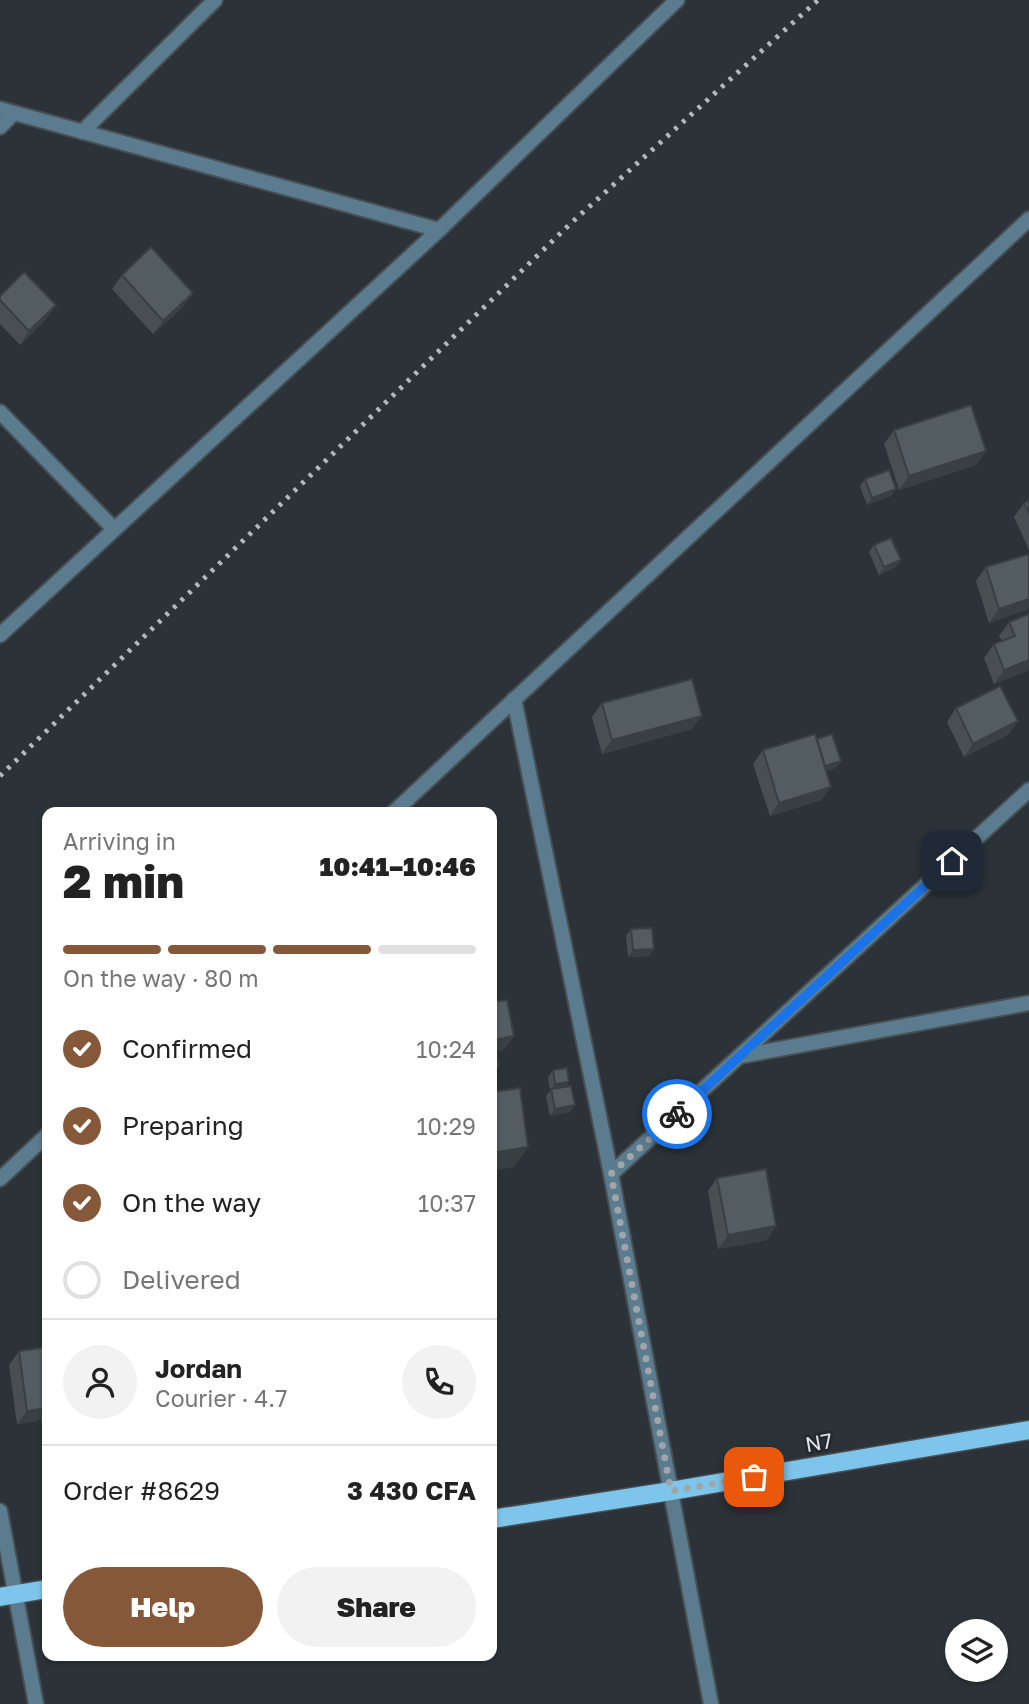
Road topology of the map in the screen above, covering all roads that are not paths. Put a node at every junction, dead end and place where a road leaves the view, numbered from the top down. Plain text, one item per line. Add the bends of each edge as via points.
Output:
1 (215, 0) edge
2 (677, 0) edge
3 (7, 111) edge
4 (0, 127) edge
5 (82, 132) junction
6 (1029, 219) edge
7 (439, 230) junction
8 (0, 412) edge
9 (114, 529) junction
10 (0, 635) edge
11 (514, 699) junction
12 (1029, 790) edge
13 (399, 807) edge
14 (1029, 1003) edge
15 (740, 1056) junction
16 (42, 1140) edge
17 (611, 1174) junction
18 (0, 1180) edge
19 (1029, 1430) edge
20 (671, 1491) junction
21 (0, 1511) edge
22 (497, 1518) edge
23 (42, 1590) edge
24 (8, 1595) edge
25 (36, 1704) edge
26 (711, 1704) edge

1 - 5 street
2 - 7 street
3 - 4 street
3 - 5 street
5 - 7 street
6 - 11 street
7 - 9 street
8 - 9 street
9 - 10 street
11 - 13 street
11 - 17 street
12 - 15 street
14 - 15 street
15 - 17 street
16 - 18 street
17 - 20 street
19 - 20 main road, N7
20 - 22 main road, N7
20 - 26 street
21 - 24 street
23 - 24 main road
24 - 25 street

